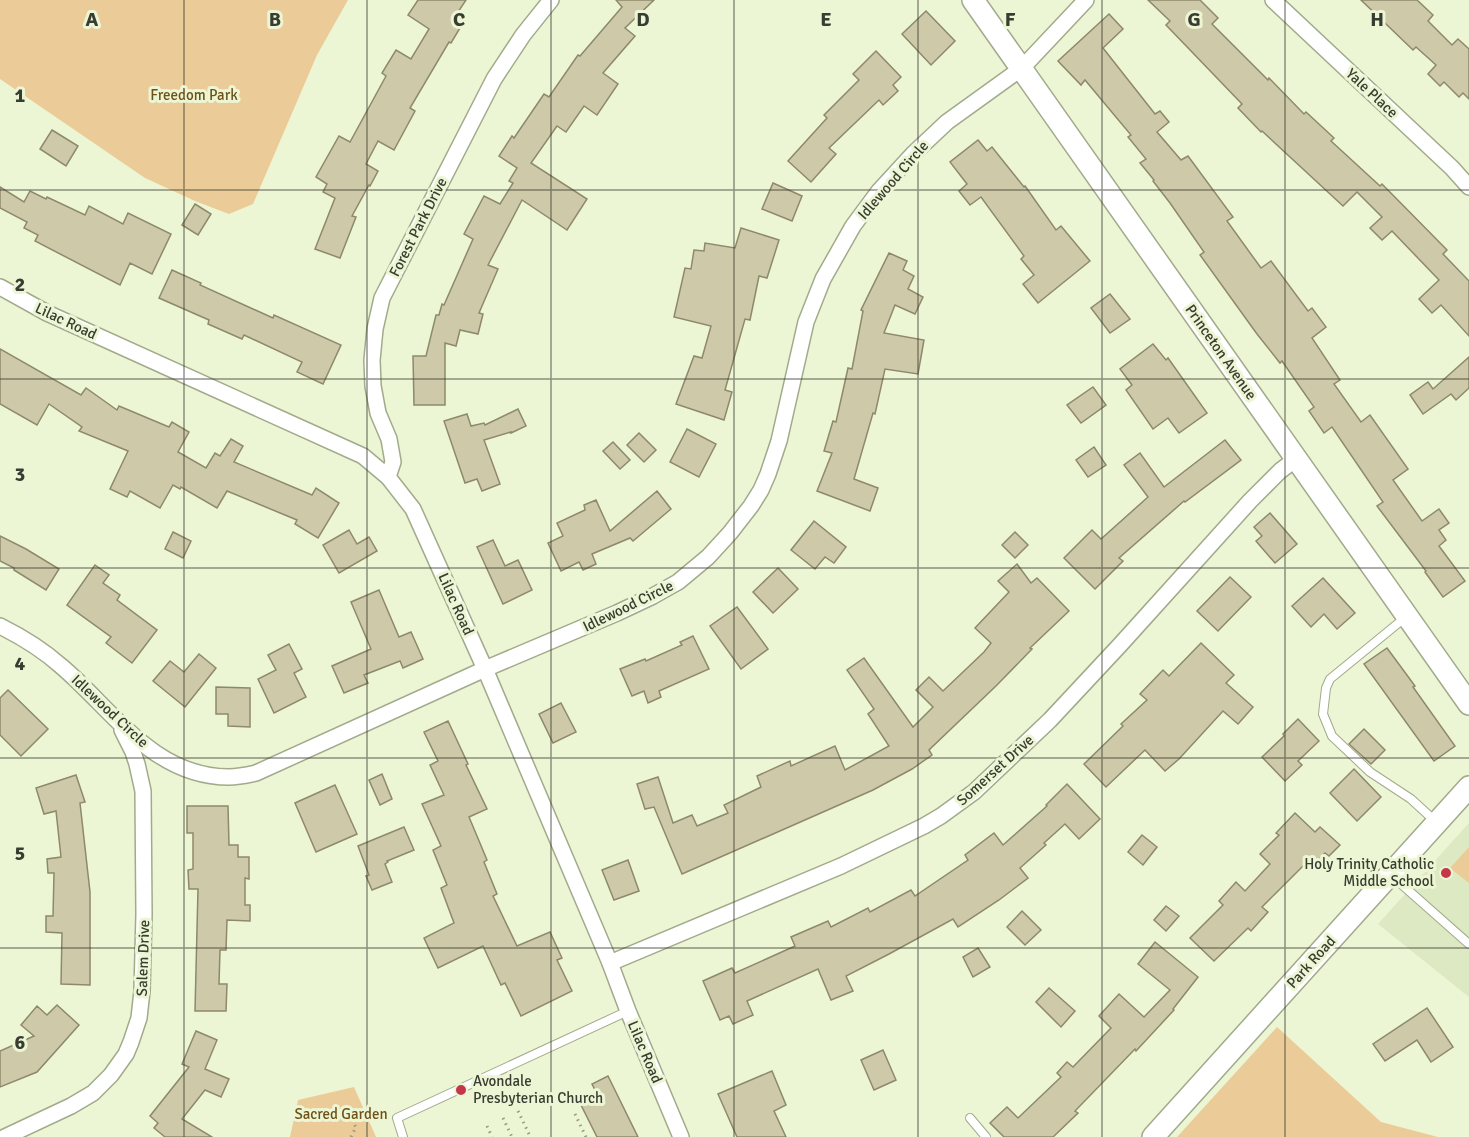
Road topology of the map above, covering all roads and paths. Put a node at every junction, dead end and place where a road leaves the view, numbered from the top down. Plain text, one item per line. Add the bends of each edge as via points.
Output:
1 (551, 0) edge
2 (973, 0) edge
3 (1086, 0) edge
4 (1273, 0) edge
5 (1022, 68) junction
6 (1469, 187) edge
7 (0, 287) edge
8 (1297, 458) junction
9 (388, 477) junction
10 (1407, 615) junction
11 (0, 626) edge
12 (484, 669) junction
13 (1469, 704) edge
14 (112, 716) junction
15 (1469, 787) edge
16 (1437, 823) junction
17 (1390, 874) junction
18 (1469, 944) edge
19 (610, 963) junction
20 (628, 1011) junction
21 (518, 1111) dead end
22 (575, 1114) dead end
23 (503, 1118) dead end
24 (970, 1119) dead end
25 (353, 1124) dead end
26 (487, 1126) dead end
27 (530, 1136) edge
28 (5, 1137) edge
29 (351, 1137) edge
30 (403, 1137) edge
31 (492, 1137) edge
32 (512, 1137) edge
33 (586, 1137) edge
34 (681, 1137) edge
35 (986, 1137) edge
36 (1153, 1137) edge

1 - 9 street, Forest Park Drive via 494,79 382,298 372,360 378,413 393,462
2 - 5 street, Princeton Avenue
3 - 5 street, Idlewood Circle
4 - 6 street, Yale Place
5 - 8 street, Princeton Avenue
5 - 12 street, Idlewood Circle via 947,122 879,191 853,226 823,279 806,322 768,474 751,506 730,533 678,582 654,596
7 - 9 street, Lilac Road via 47,313 363,456
8 - 10 street, Princeton Avenue
8 - 19 street, Somerset Drive via 1250,501 1050,720 974,792 924,826 841,866
9 - 12 street, Lilac Road via 413,508
10 - 13 street, Princeton Avenue
10 - 16 lane via 1330,679 1323,714 1332,736 1370,772 1411,799
11 - 14 street, Idlewood Circle via 40,648
12 - 14 street, Idlewood Circle via 256,773 231,777 183,768 155,753
12 - 19 street, Lilac Road
14 - 28 street, Salem Drive via 133,752 143,791 144,914 139,1018 126,1054 93,1093
15 - 16 street, Park Road
16 - 17 street, Park Road
17 - 18 lane
17 - 36 street, Park Road
19 - 20 street, Lilac Road
20 - 30 lane via 397,1118
20 - 34 street, Lilac Road
21 - 27 path
22 - 33 path
23 - 32 path
24 - 35 lane
25 - 29 path via 356,1127
26 - 31 path

